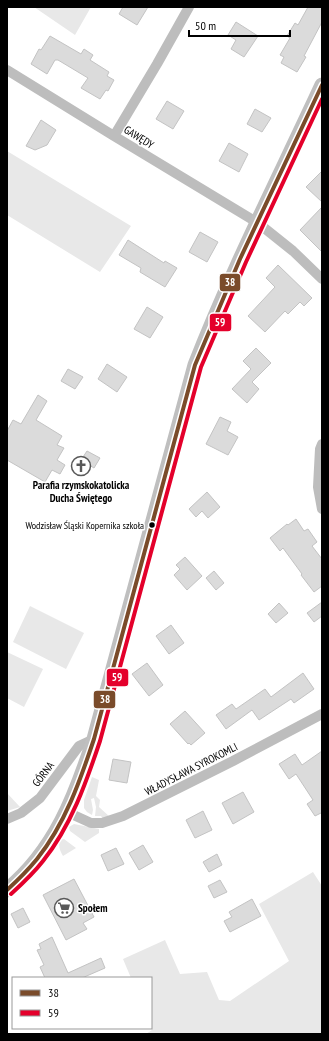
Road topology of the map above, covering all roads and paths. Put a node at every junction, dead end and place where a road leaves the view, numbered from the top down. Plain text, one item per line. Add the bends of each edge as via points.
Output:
1 (188, 7) edge
2 (7, 70) edge
3 (322, 85) edge
4 (114, 136) junction
5 (258, 223) junction
6 (322, 279) edge
7 (322, 444) edge
8 (322, 509) edge
9 (322, 714) edge
10 (94, 739) junction
11 (66, 812) junction
12 (7, 819) edge
13 (7, 890) edge

1 - 4 street, GAWĘDY
2 - 4 street
3 - 5 street
4 - 5 street, GAWĘDY
5 - 6 street, GAWĘDY
5 - 10 street via 195,365
7 - 8 street via 318,487
9 - 11 street, WŁADYSŁAWA SYROKOMLI via 123,816 102,823 91,823
10 - 11 street via 80,782
10 - 12 street, GÓRNA via 79,746 40,798 22,813
11 - 13 street via 42,854

